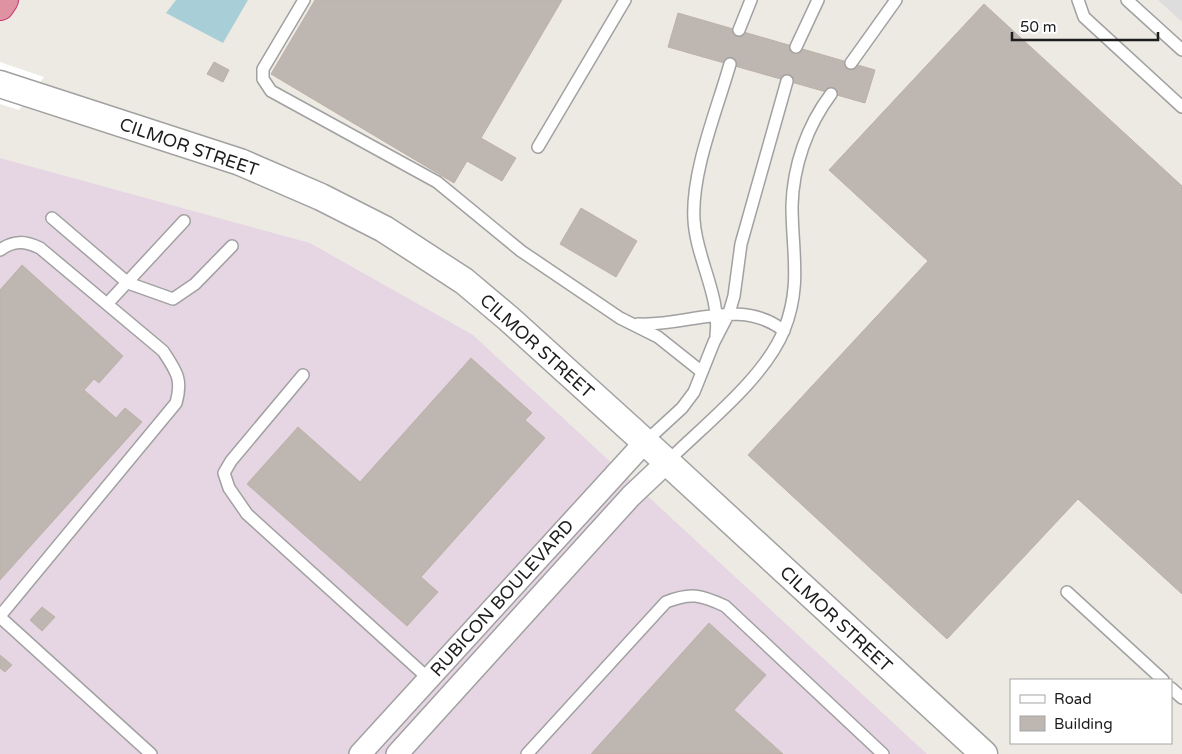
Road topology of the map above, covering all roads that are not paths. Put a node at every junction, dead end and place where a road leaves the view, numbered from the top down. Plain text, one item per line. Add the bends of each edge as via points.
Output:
1 (4, 0) edge
2 (304, 0) edge
3 (625, 0) edge
4 (751, 0) edge
5 (818, 0) edge
6 (896, 0) edge
7 (1078, 0) edge
8 (1127, 0) edge
9 (0, 6) edge
10 (739, 30) dead end
11 (796, 47) dead end
12 (1182, 50) edge
13 (851, 63) dead end
14 (730, 64) dead end
15 (787, 81) dead end
16 (0, 84) edge
17 (831, 94) dead end
18 (1182, 107) edge
19 (538, 147) dead end
20 (52, 218) dead end
21 (184, 221) dead end
22 (232, 246) dead end
23 (0, 250) edge
24 (128, 283) junction
25 (107, 304) junction
26 (729, 313) junction
27 (716, 315) junction
28 (633, 324) junction
29 (784, 331) junction
30 (714, 342) junction
31 (702, 372) junction
32 (303, 374) dead end
33 (644, 442) junction
34 (667, 462) junction
35 (1067, 592) dead end
36 (0, 617) edge
37 (429, 679) junction
38 (1162, 679) edge
39 (1172, 689) edge
40 (1182, 698) edge
41 (876, 752) edge
42 (151, 754) edge
43 (360, 754) edge
44 (397, 754) edge
45 (527, 754) edge
46 (984, 754) edge

1 - 9 highway
2 - 28 lane via 264,69 263,79 271,92 437,182 521,251
3 - 19 lane
4 - 10 lane
5 - 11 lane
6 - 13 lane
7 - 18 lane via 1084,16
8 - 12 lane
14 - 27 lane via 698,176 694,208 695,231
15 - 26 lane via 741,244
16 - 33 street, CILMOR STREET via 240,162 384,229 464,281
17 - 29 lane via 813,121 800,154 792,206 796,283
20 - 24 lane
21 - 24 lane
22 - 24 lane via 195,284 173,299
23 - 25 lane via 8,244 25,241 40,248
24 - 25 lane
25 - 36 lane via 162,351 177,373 180,388 176,403
26 - 27 lane
26 - 29 lane via 754,316
26 - 30 lane
27 - 28 lane via 652,325
27 - 30 lane
28 - 31 lane via 658,337
29 - 34 lane via 752,379
30 - 31 lane
31 - 33 lane via 694,392 682,408
32 - 37 lane via 231,461 224,473 229,488 247,514
33 - 34 street, CILMOR STREET
33 - 37 street, RUBICON BOULEVARD
34 - 44 street, RUBICON BOULEVARD via 631,496
34 - 46 street, CILMOR STREET
35 - 38 lane
36 - 42 lane
37 - 43 street, RUBICON BOULEVARD
39 - 40 lane
41 - 45 lane via 725,606 704,596 683,595 666,602

